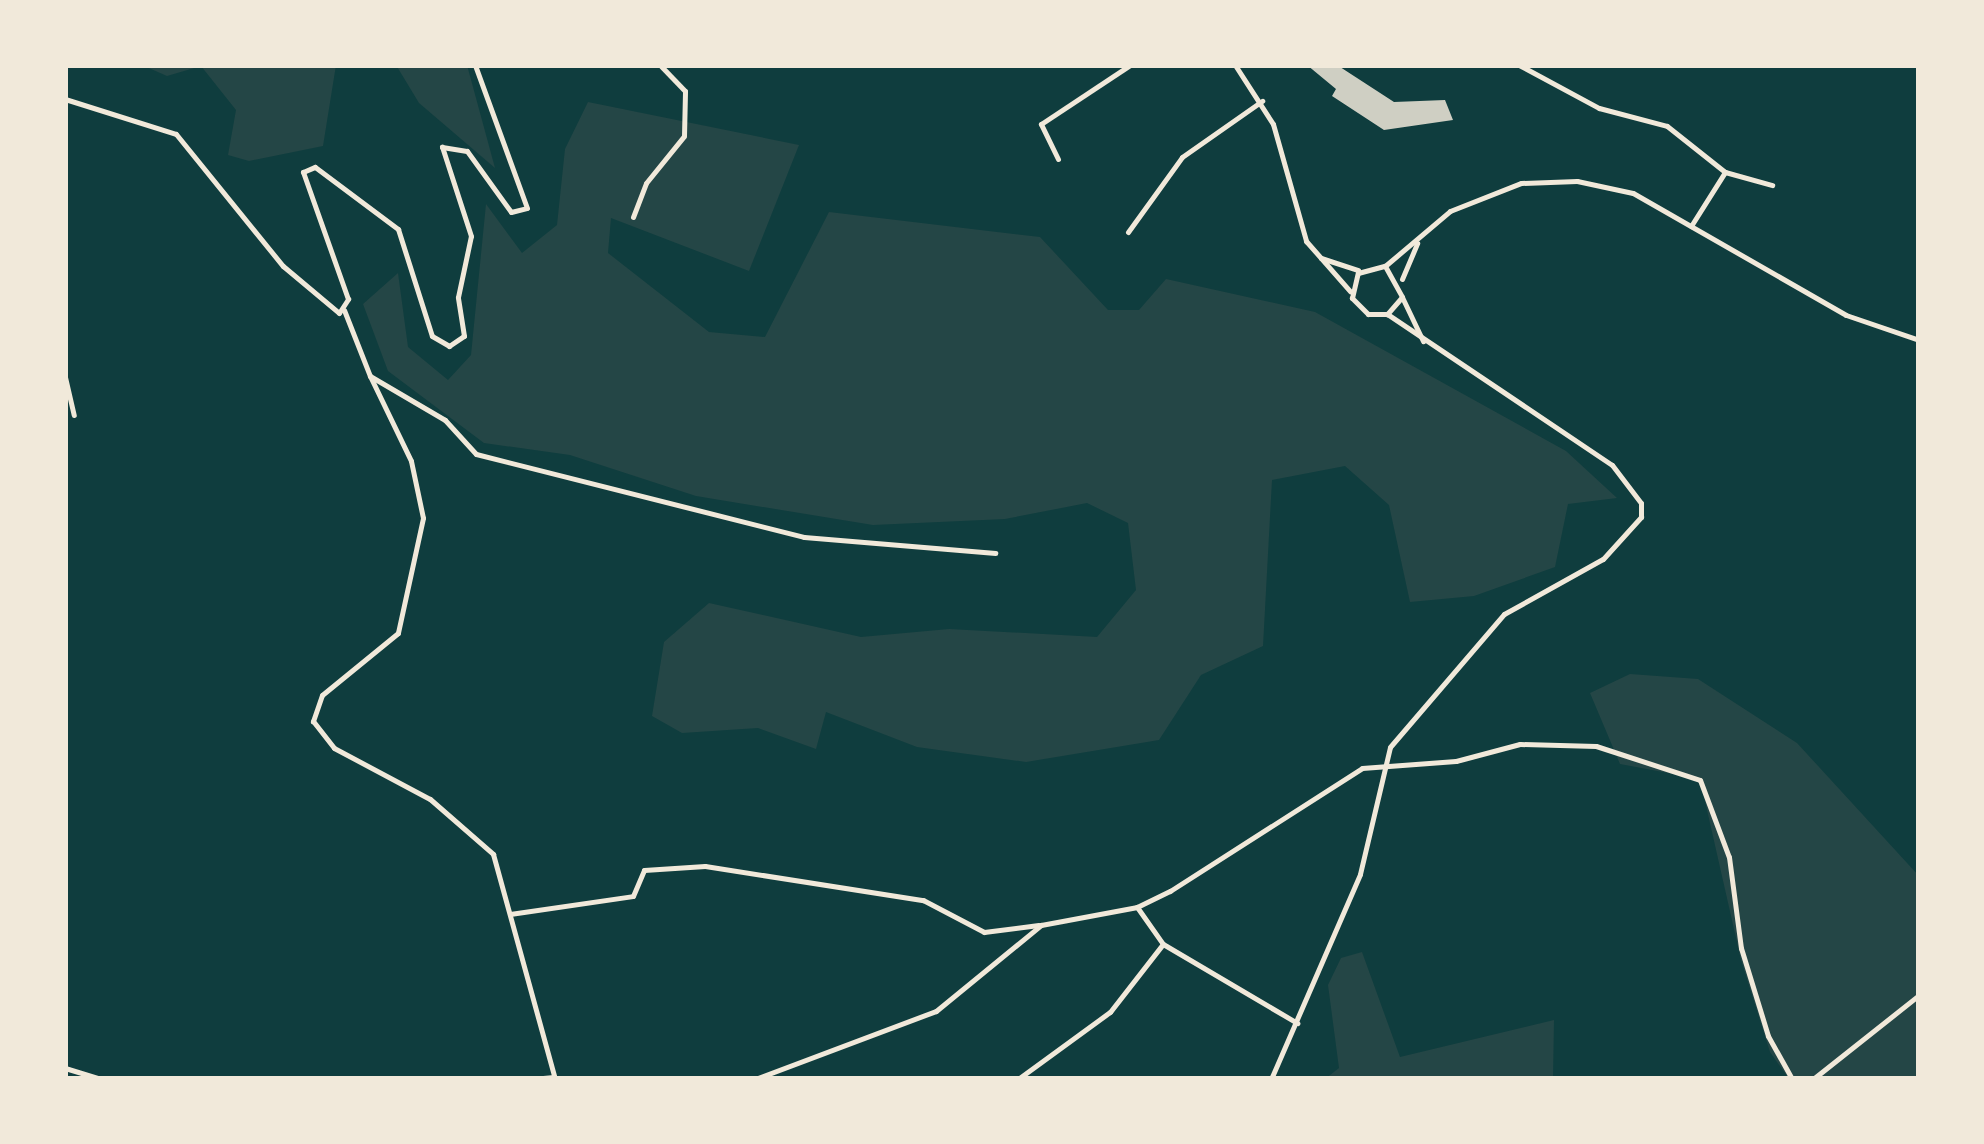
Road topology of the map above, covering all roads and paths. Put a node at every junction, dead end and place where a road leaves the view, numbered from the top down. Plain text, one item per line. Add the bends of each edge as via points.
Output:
1 (475, 65) edge
2 (660, 65) edge
3 (1130, 65) edge
4 (1235, 65) edge
5 (1519, 65) edge
6 (65, 99) edge
7 (1262, 102) junction
8 (1058, 158) dead end
9 (1726, 172) junction
10 (1772, 185) dead end
11 (633, 218) dead end
12 (1692, 226) junction
13 (1128, 232) dead end
14 (1418, 240) junction
15 (1318, 258) junction
16 (1386, 266) junction
17 (1361, 270) junction
18 (1402, 282) junction
19 (1352, 294) junction
20 (1402, 298) junction
21 (344, 310) junction
22 (1387, 314) junction
23 (1919, 340) edge
24 (1425, 344) junction
25 (370, 376) junction
26 (65, 377) edge
27 (74, 415) dead end
28 (994, 553) dead end
29 (1384, 766) junction
30 (1137, 908) junction
31 (510, 914) junction
32 (1041, 925) junction
33 (1163, 944) junction
34 (1919, 995) edge
35 (1297, 1022) junction
36 (65, 1068) edge
37 (556, 1078) edge
38 (102, 1079) edge
39 (532, 1079) edge
40 (755, 1079) edge
41 (1018, 1079) edge
42 (1271, 1079) edge
43 (1792, 1079) edge
44 (1813, 1079) edge

1 - 21 street via 527,205 508,210 466,151 442,146 470,228 462,341 443,345 432,336 398,229 309,165 304,179
2 - 11 street via 685,91 684,136 646,183
3 - 8 street via 1042,124
4 - 7 street
5 - 9 street via 1599,108 1667,126
6 - 21 street via 176,134 283,266 331,312
7 - 13 street via 1182,157
7 - 15 street via 1294,215
9 - 10 street
9 - 12 street
12 - 14 street via 1633,194 1578,180 1480,193
12 - 23 street via 1846,315
14 - 16 street
14 - 18 street
15 - 17 street
15 - 19 street
16 - 17 street
16 - 18 street
17 - 19 street
18 - 20 street
19 - 22 street via 1364,312
20 - 22 street
20 - 24 street
21 - 25 street
22 - 24 street
24 - 29 street via 1572,434 1624,477 1642,509 1636,530 1603,559 1504,614
25 - 28 street via 446,420 476,454 804,537
25 - 31 street via 412,461 423,518 398,633 322,694 314,721 334,748 430,799 492,854
26 - 27 street
29 - 30 street via 1362,768
29 - 35 street via 1360,874
29 - 43 street via 1520,744 1596,746 1699,780 1729,857 1741,948 1768,1036
30 - 32 street
30 - 33 street
31 - 32 street via 633,896 644,870 704,866 924,900 984,932
31 - 37 street
32 - 40 street via 936,1011
33 - 35 street
33 - 41 street via 1110,1012
34 - 44 street
35 - 42 street
36 - 38 street
37 - 39 street

